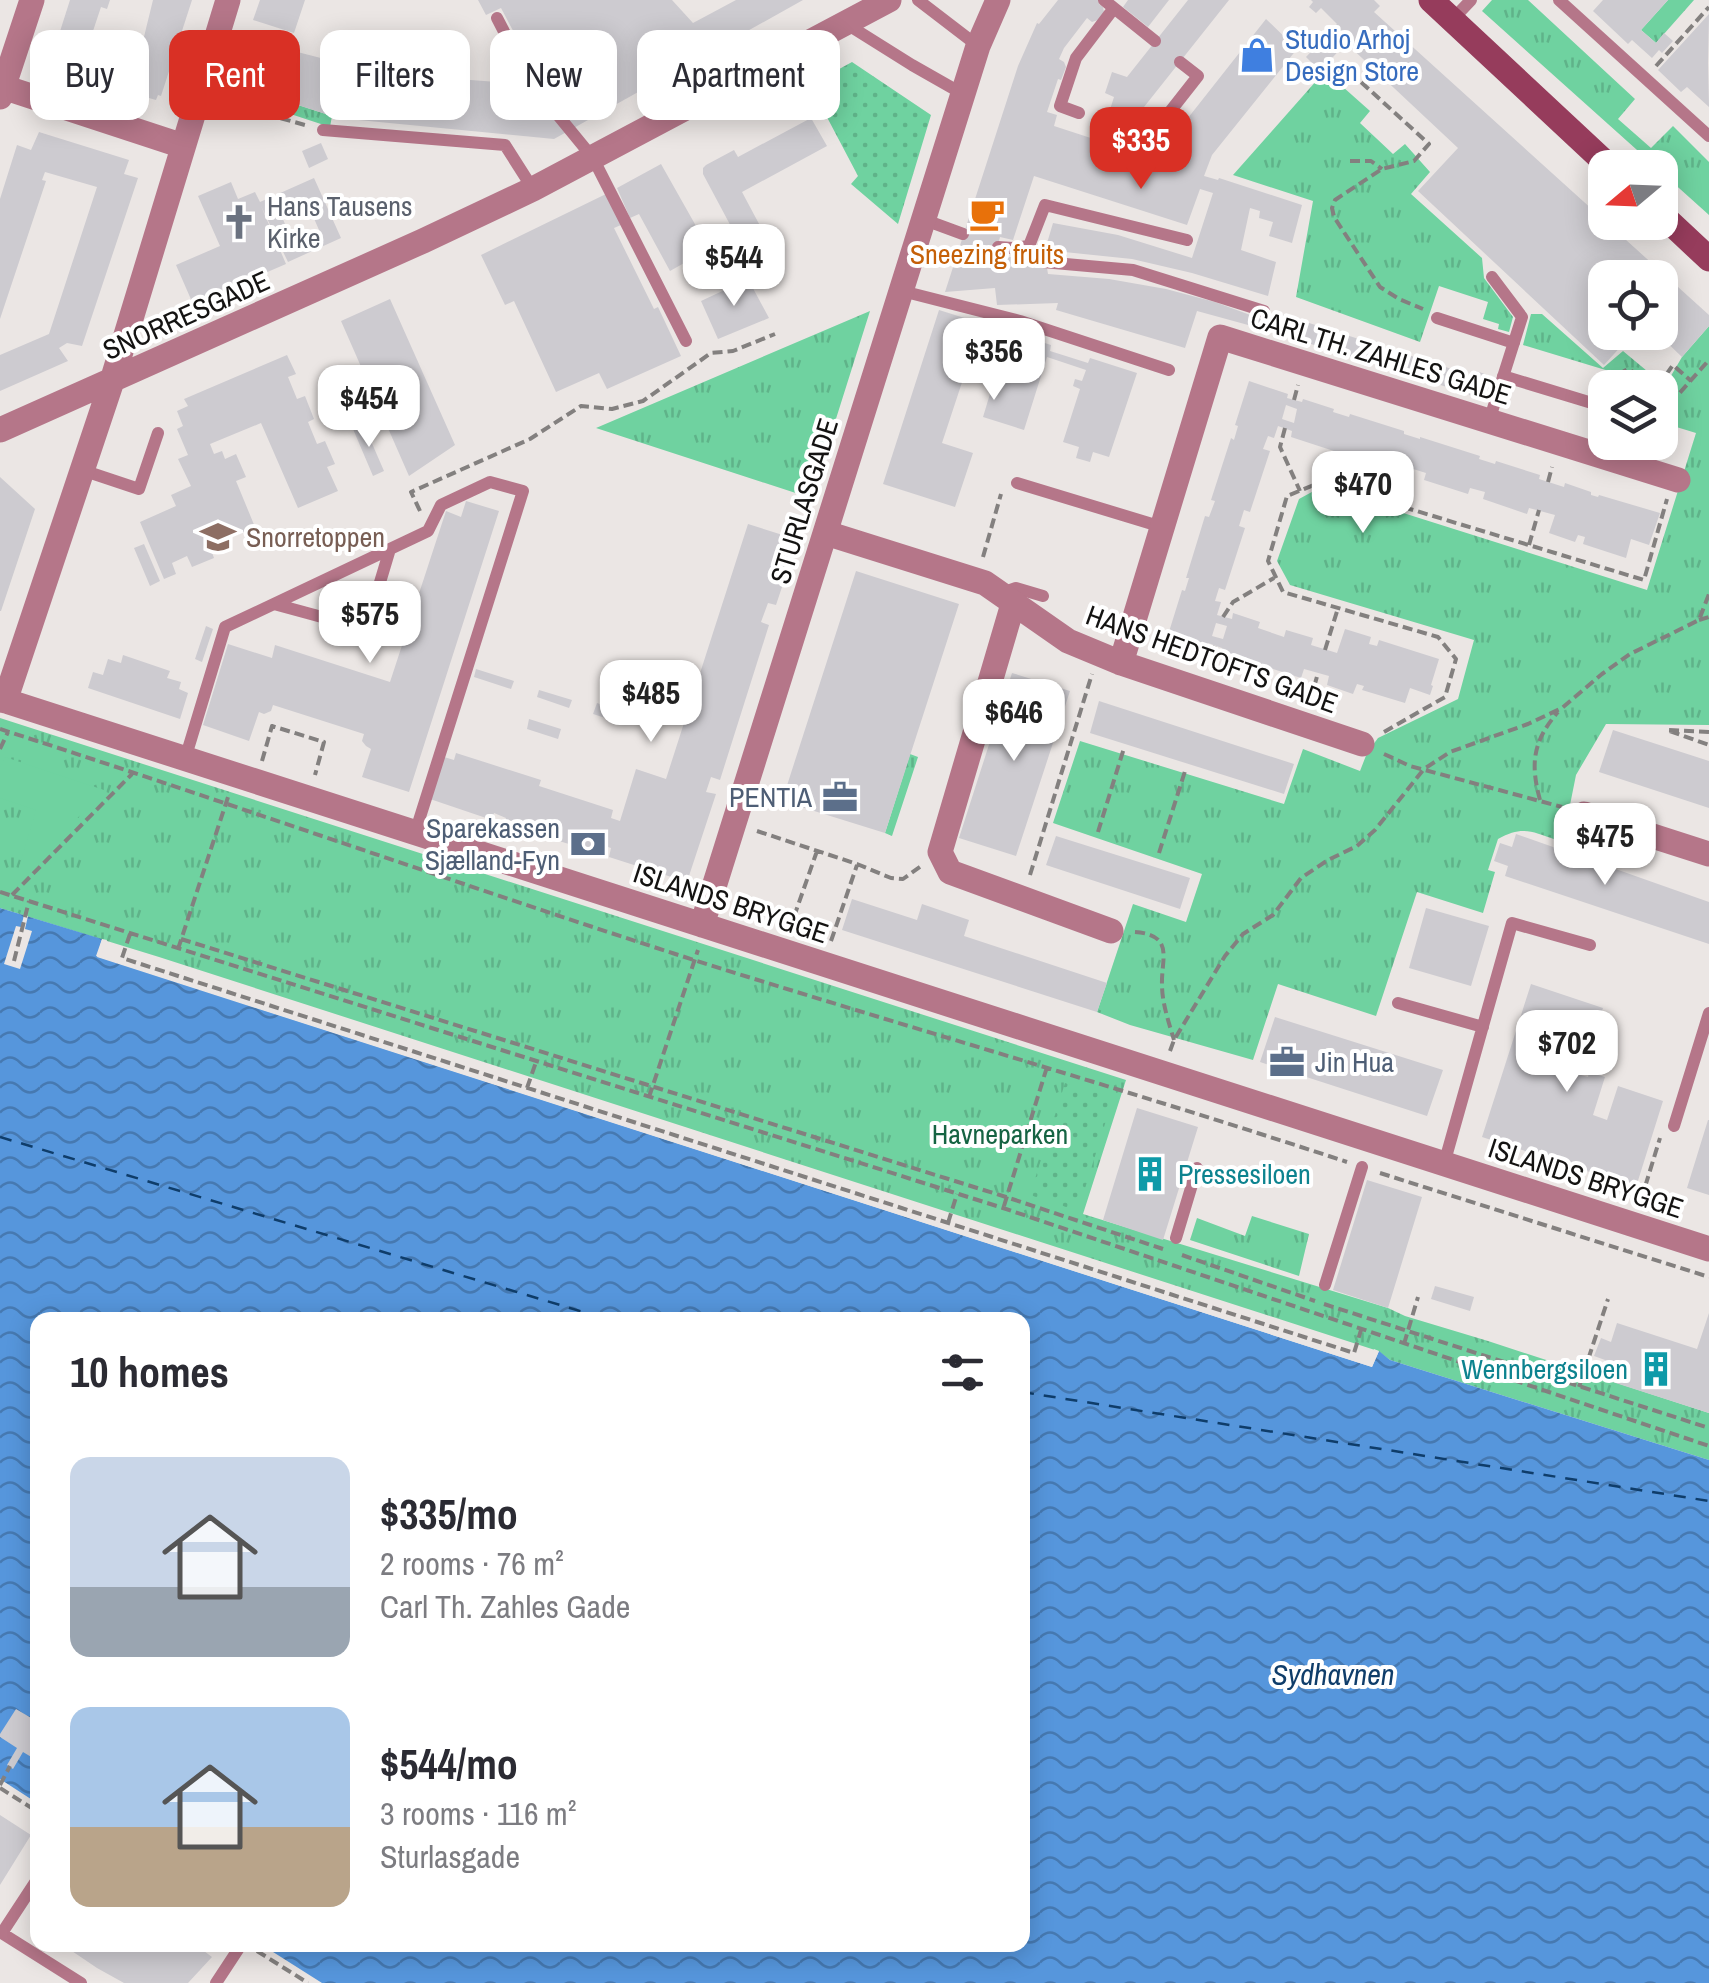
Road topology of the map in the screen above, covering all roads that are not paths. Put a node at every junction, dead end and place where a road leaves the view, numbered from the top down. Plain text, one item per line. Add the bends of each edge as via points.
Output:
1 (32, 0) edge
2 (228, 0) edge
3 (918, 0) edge
4 (998, 0) edge
5 (1432, 0) edge
6 (1472, 0) edge
7 (1558, 0) edge
8 (879, 2) edge
9 (1109, 4) edge
10 (497, 18) dead end
11 (1453, 19) junction
12 (845, 23) junction
13 (1155, 42) dead end
14 (978, 46) junction
15 (1180, 62) dead end
16 (1, 90) edge
17 (964, 95) junction
18 (1079, 113) dead end
19 (1165, 118) dead end
20 (322, 130) road end
21 (1709, 136) edge
22 (183, 146) junction
23 (1592, 150) edge
24 (593, 158) junction
25 (533, 189) junction
26 (924, 220) junction
27 (1678, 228) edge
28 (963, 234) dead end
29 (1186, 240) dead end
30 (1029, 246) junction
31 (998, 247) dead end
32 (1706, 251) edge
33 (1492, 277) dead end
34 (902, 291) junction
35 (1264, 311) dead end
36 (1437, 318) road end
37 (686, 340) dead end
38 (1514, 343) junction
39 (1169, 370) dead end
40 (1503, 376) junction
41 (112, 381) junction
42 (1588, 402) edge
43 (1489, 421) junction
44 (0, 430) edge
45 (158, 433) dead end
46 (82, 470) junction
47 (1675, 480) road end
48 (1017, 483) road end
49 (1162, 527) junction
50 (826, 532) junction
51 (390, 549) junction
52 (996, 593) junction
53 (1043, 596) dead end
54 (274, 604) junction
55 (1110, 658) junction
56 (2, 700) edge
57 (1362, 744) road end
58 (185, 759) junction
59 (1584, 814) road end
60 (415, 833) junction
61 (1709, 854) edge
62 (1111, 931) road end
63 (701, 935) junction
64 (1590, 945) dead end
65 (1398, 1003) dead end
66 (1709, 1013) edge
67 (1483, 1027) junction
68 (1674, 1126) road end
69 (1444, 1164) junction
70 (1362, 1166) road end
71 (1197, 1168) dead end
72 (1176, 1238) dead end
73 (1709, 1248) edge
74 (1325, 1284) dead end
75 (30, 1890) edge
76 (1, 1932) edge
77 (30, 1951) edge
78 (32, 1952) edge
79 (239, 1952) edge
80 (80, 1983) edge
81 (216, 1983) edge

1 - 16 street
2 - 22 street
3 - 14 lane
4 - 14 street, STURLASGADE
5 - 11 street
6 - 11 lane
7 - 21 lane
8 - 12 street, SNORRESGADE
9 - 13 lane
9 - 18 lane via 1076,58 1060,106
10 - 24 lane via 530,80
11 - 23 street
12 - 17 lane
12 - 24 street, SNORRESGADE
14 - 17 street, STURLASGADE
15 - 19 lane via 1198,76
16 - 22 street
17 - 26 street, STURLASGADE
20 - 25 lane via 504,144
22 - 41 street
24 - 25 street, SNORRESGADE
24 - 37 lane
25 - 41 street, SNORRESGADE
26 - 28 lane
26 - 34 street, STURLASGADE
27 - 32 street
29 - 30 lane via 1045,205
30 - 31 lane
30 - 35 lane via 1043,262 1133,270
33 - 38 lane via 1522,316
34 - 39 lane
34 - 50 street, STURLASGADE
36 - 38 lane
38 - 40 lane
40 - 42 lane
40 - 43 lane
41 - 44 street, SNORRESGADE
41 - 46 street
43 - 47 street, CARL TH. ZAHLES GADE
43 - 49 street, CARL TH. ZAHLES GADE via 1220,337
45 - 46 lane via 139,489
46 - 56 street
48 - 49 lane
49 - 55 street, CARL TH. ZAHLES GADE
50 - 52 street, HANS HEDTOFTS GADE
50 - 63 street, STURLASGADE
51 - 54 lane
51 - 54 lane via 366,628
51 - 60 lane via 428,531 440,505 490,482 523,491
52 - 53 lane via 1016,588
52 - 55 street, HANS HEDTOFTS GADE via 1068,642
52 - 62 street via 999,682 940,852 950,872
54 - 58 lane via 225,627
55 - 57 street, HANS HEDTOFTS GADE
56 - 58 street, ISLANDS BRYGGE
58 - 60 street, ISLANDS BRYGGE
59 - 61 street
60 - 63 street, ISLANDS BRYGGE
63 - 69 street, ISLANDS BRYGGE via 782,951
64 - 67 lane, ISLANDS BRYGGE via 1512,923
65 - 67 lane
66 - 68 lane
67 - 69 lane, ISLANDS BRYGGE
69 - 73 street, ISLANDS BRYGGE
70 - 74 lane
71 - 72 lane
75 - 76 lane
76 - 77 lane
78 - 80 lane
79 - 81 lane

